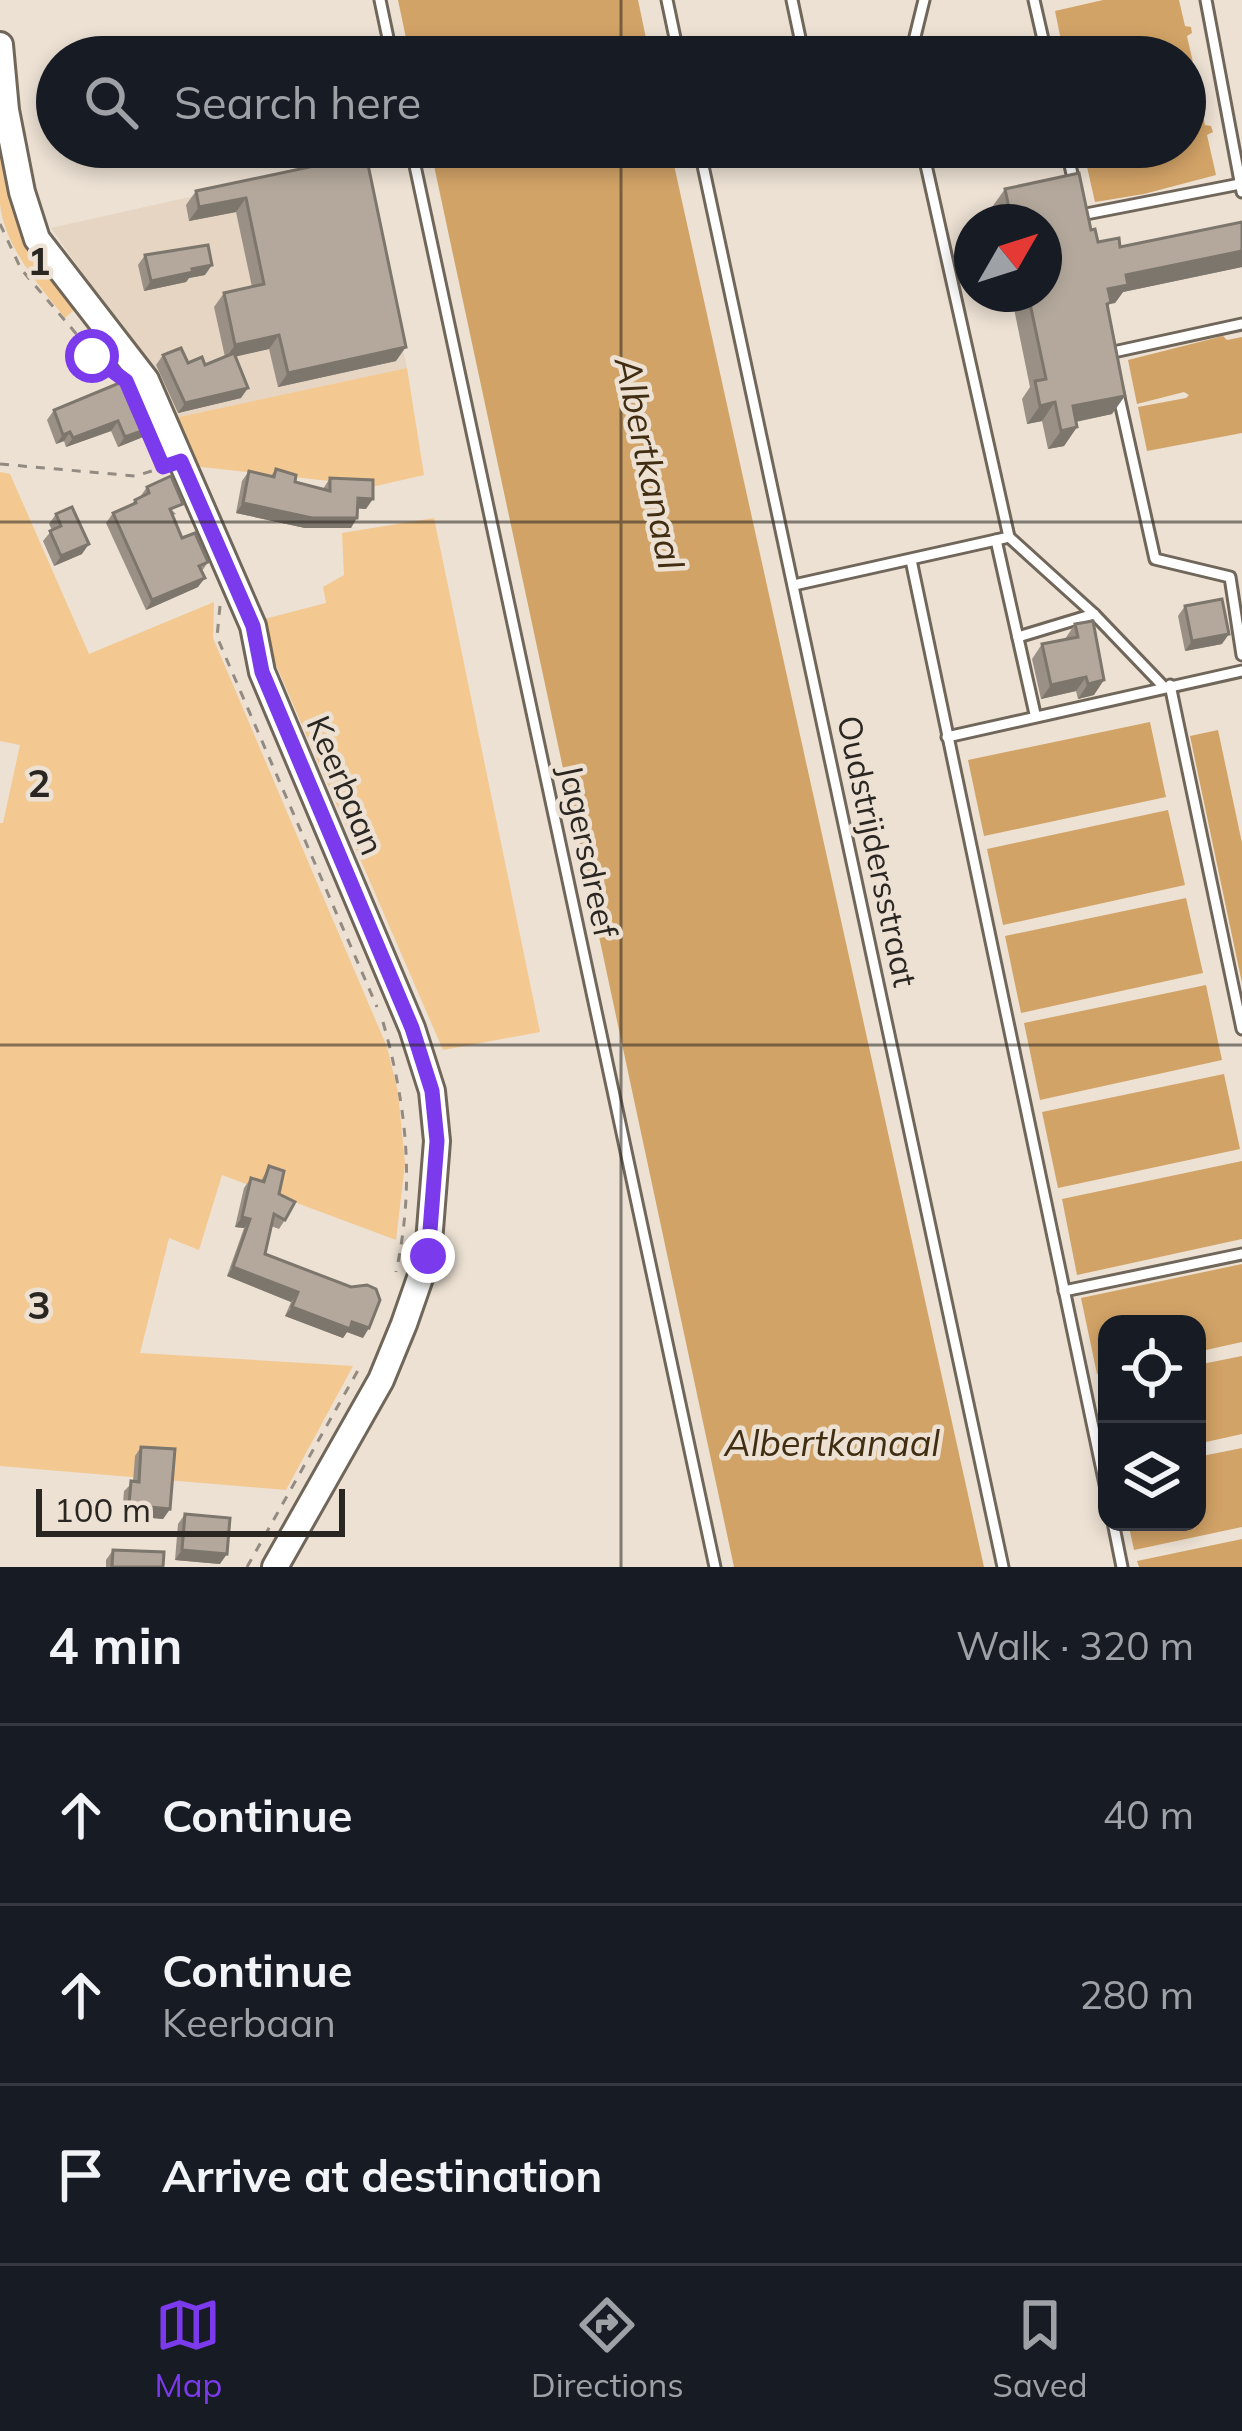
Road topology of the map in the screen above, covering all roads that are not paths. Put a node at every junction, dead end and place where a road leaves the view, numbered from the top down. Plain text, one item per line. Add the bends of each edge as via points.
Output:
1 (380, 0) edge
2 (667, 0) edge
3 (792, 0) edge
4 (924, 0) edge
5 (1034, 0) edge
6 (1205, 0) edge
7 (388, 36) edge
8 (675, 36) edge
9 (800, 36) edge
10 (915, 36) edge
11 (1042, 36) edge
12 (0, 45) edge
13 (416, 168) edge
14 (704, 168) edge
15 (927, 168) edge
16 (1071, 168) edge
17 (1241, 188) edge
18 (1242, 324) edge
19 (1010, 537) junction
20 (996, 540) junction
21 (911, 560) junction
22 (794, 585) junction
23 (1094, 614) junction
24 (1018, 637) junction
25 (1242, 655) edge
26 (1242, 671) edge
27 (1167, 686) junction
28 (1035, 714) junction
29 (947, 737) junction
30 (1242, 1029) edge
31 (1242, 1254) edge
32 (1064, 1292) junction
33 (1098, 1452) edge
34 (1115, 1531) edge
35 (275, 1567) edge
36 (715, 1567) edge
37 (1004, 1567) edge
38 (1122, 1567) edge

1 - 7 lane
2 - 8 lane
3 - 9 lane
4 - 10 lane
5 - 11 lane
6 - 17 lane
12 - 35 street, Keerbaan via 14,151 37,239 146,380 253,626 262,672 432,1091 437,1141 428,1256 381,1380
13 - 36 lane, Jagersdreef
14 - 22 lane, Oudstrijdersstraat
15 - 19 lane
16 - 17 lane via 1082,215
18 - 25 lane via 1108,351 1155,560 1229,577
19 - 20 lane
19 - 23 lane
20 - 21 lane
20 - 24 lane
21 - 22 lane
21 - 29 lane
22 - 37 lane, Oudstrijdersstraat
23 - 24 lane
23 - 27 lane
24 - 28 lane
26 - 27 lane
27 - 28 lane
27 - 30 lane
28 - 29 lane
29 - 32 lane
31 - 32 lane
32 - 33 lane
34 - 38 lane

